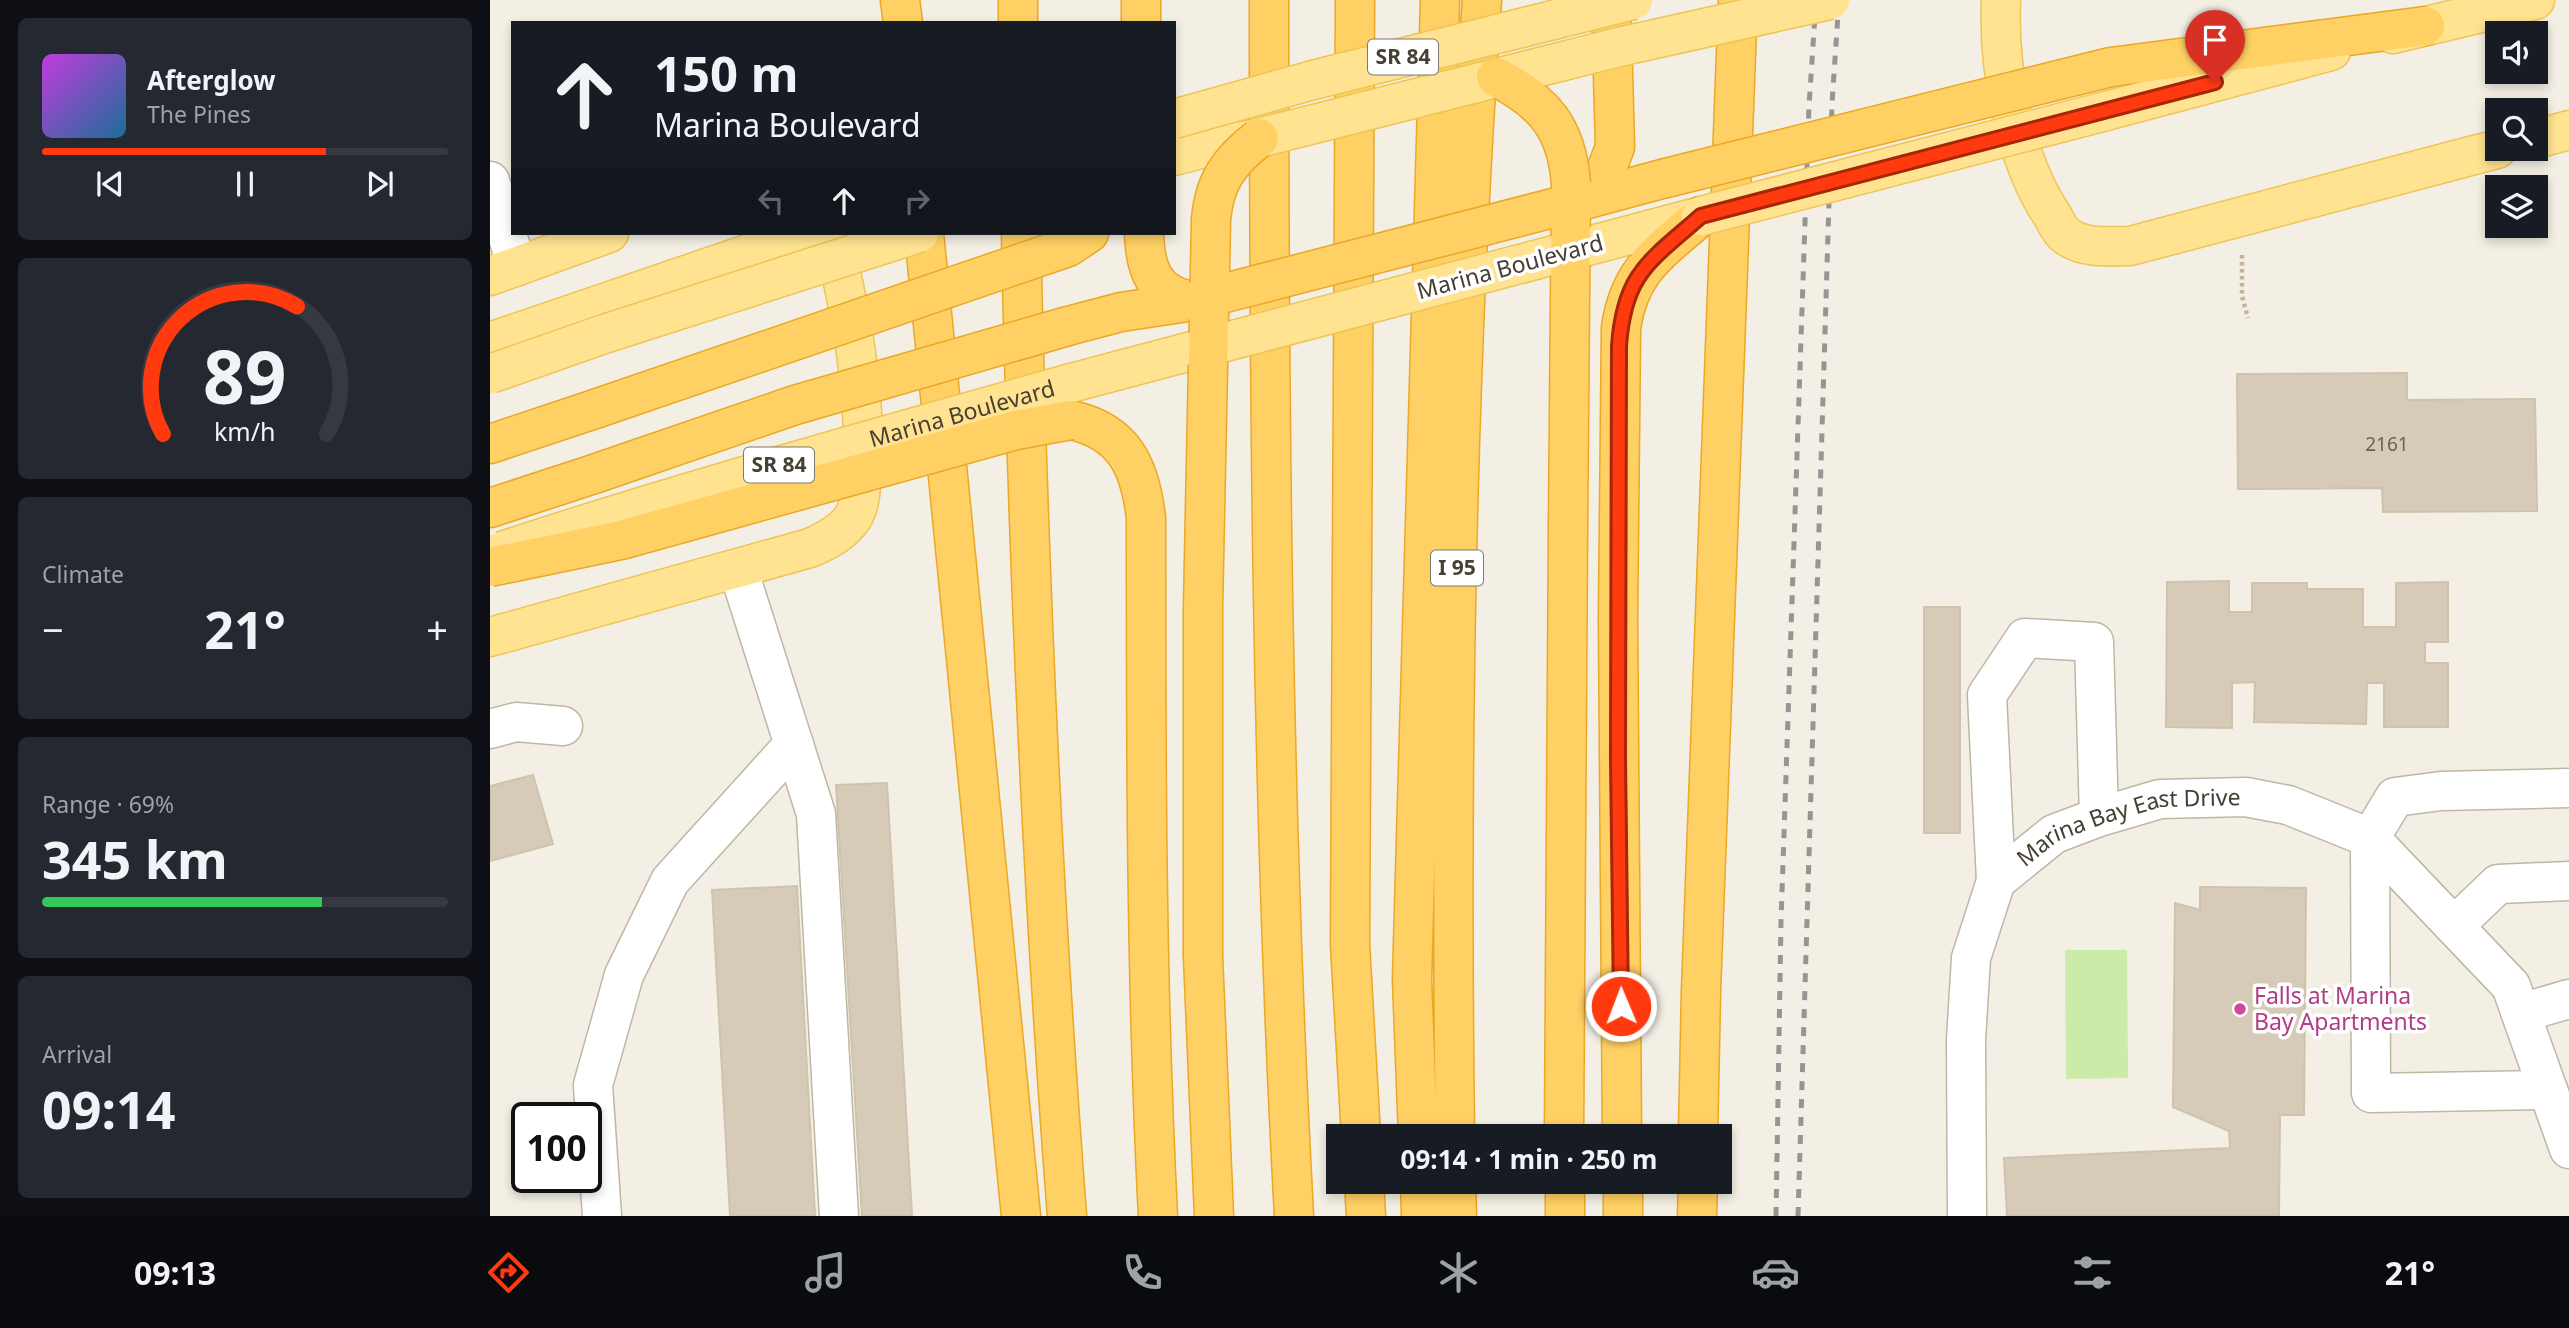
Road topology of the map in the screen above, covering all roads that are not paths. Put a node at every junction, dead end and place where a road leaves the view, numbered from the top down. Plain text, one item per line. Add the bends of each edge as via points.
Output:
1 (901, 0) edge
2 (1018, 0) edge
3 (1141, 0) edge
4 (1269, 0) edge
5 (1355, 0) edge
6 (1440, 0) edge
7 (1482, 0) edge
8 (1611, 0) edge
9 (1633, 0) edge
10 (1738, 0) edge
11 (1830, 0) edge
12 (2001, 0) edge
13 (2535, 0) edge
14 (903, 21) edge
15 (1018, 21) edge
16 (1141, 21) edge
17 (2425, 26) junction
18 (1496, 77) junction
19 (1176, 118) edge
20 (2569, 130) edge
21 (2548, 135) edge
22 (1259, 138) junction
23 (2485, 152) edge
24 (1176, 155) edge
25 (490, 181) edge
26 (1584, 200) junction
27 (1701, 216) junction
28 (603, 235) edge
29 (803, 235) edge
30 (832, 235) edge
31 (916, 235) edge
32 (922, 235) edge
33 (1021, 235) edge
34 (1144, 235) edge
35 (1079, 240) edge
36 (504, 271) edge
37 (1194, 301) junction
38 (490, 342) edge
39 (490, 374) edge
40 (1071, 402) junction
41 (490, 444) edge
42 (490, 508) edge
43 (490, 555) edge
44 (490, 567) edge
45 (738, 569) junction
46 (490, 636) edge
47 (563, 726) dead end
48 (490, 729) edge
49 (794, 744) junction
50 (2569, 788) edge
51 (2099, 817) junction
52 (2370, 838) junction
53 (1996, 881) junction
54 (2569, 881) edge
55 (2454, 926) junction
56 (2569, 999) edge
57 (2521, 1013) junction
58 (2548, 1090) junction
59 (1360, 1124) edge
60 (1418, 1124) edge
61 (1455, 1124) edge
62 (1564, 1124) edge
63 (1622, 1124) edge
64 (1698, 1124) edge
65 (2569, 1149) edge
66 (1365, 1194) edge
67 (1420, 1194) edge
68 (1456, 1194) edge
69 (1565, 1194) edge
70 (1623, 1194) edge
71 (1698, 1194) edge
72 (1214, 1210) edge
73 (602, 1216) edge
74 (839, 1216) edge
75 (1021, 1216) edge
76 (1068, 1216) edge
77 (1158, 1216) edge
78 (1294, 1216) edge
79 (1366, 1216) edge
80 (1421, 1216) edge
81 (1457, 1216) edge
82 (1565, 1216) edge
83 (1623, 1216) edge
84 (1697, 1216) edge
85 (1967, 1216) edge

1 - 14 highway
2 - 15 highway
3 - 16 highway
4 - 78 highway via 1268,353 1275,756
5 - 59 highway via 1350,944
6 - 60 highway via 1412,979
7 - 61 highway, I 95 via 1464,280 1459,446 1453,831
8 - 26 highway via 1615,147 1602,181
9 - 19 main road, SR 84, bridge
10 - 64 highway
11 - 18 main road, bridge
12 - 23 main road via 2011,112 2032,181 2066,236 2090,246 2130,246
13 - 17 main road, Marina Boulevard / SR 84
17 - 26 highway, bridge via 2111,67
17 - 27 main road, Marina Boulevard / SR 84, bridge
18 - 22 main road, bridge
18 - 62 highway, bridge via 1542,108 1554,123 1570,161
20 - 21 main road
22 - 24 main road
22 - 72 highway, bridge via 1222,177 1211,220 1202,743 1203,956
25 - 36 street
26 - 37 highway, bridge
27 - 40 main road, Marina Boulevard / SR 84, bridge via 1199,349
27 - 63 highway via 1635,279 1621,328
28 - 36 main road
29 - 38 main road
30 - 45 main road via 860,382 863,457 858,505 846,526 823,542
31 - 39 main road, bridge
32 - 75 highway
33 - 76 highway via 1038,742
34 - 37 highway via 1148,263 1159,286 1178,299
35 - 41 highway, bridge
37 - 42 highway, bridge via 1121,312 795,405
40 - 43 main road, Marina Boulevard / SR 84, bridge via 764,469
40 - 44 highway, bridge via 1016,430 621,540
40 - 77 highway via 1124,449 1144,501 1152,1099
45 - 46 main road
45 - 49 street
47 - 48 street via 516,722
49 - 73 street via 670,881 624,975 593,1085
49 - 74 street via 816,814
50 - 52 street via 2441,790 2395,797
51 - 52 street, Marina Bay East Drive via 2160,799 2246,797 2288,805
51 - 53 street, Marina Bay East Drive via 2054,834
51 - 53 street via 2094,642 2025,638 1987,695
52 - 55 street, Marina Bay East Drive
52 - 58 street via 2371,1093
53 - 85 street, Marina Bay East Drive via 1971,958 1966,1040
54 - 55 street via 2498,884
55 - 57 street, Marina Bay East Drive via 2511,986
56 - 57 street
57 - 58 street, Marina Bay East Drive
58 - 65 street, Marina Bay East Drive
66 - 79 highway
67 - 80 highway
68 - 81 highway
69 - 82 highway
70 - 83 highway
71 - 84 highway

